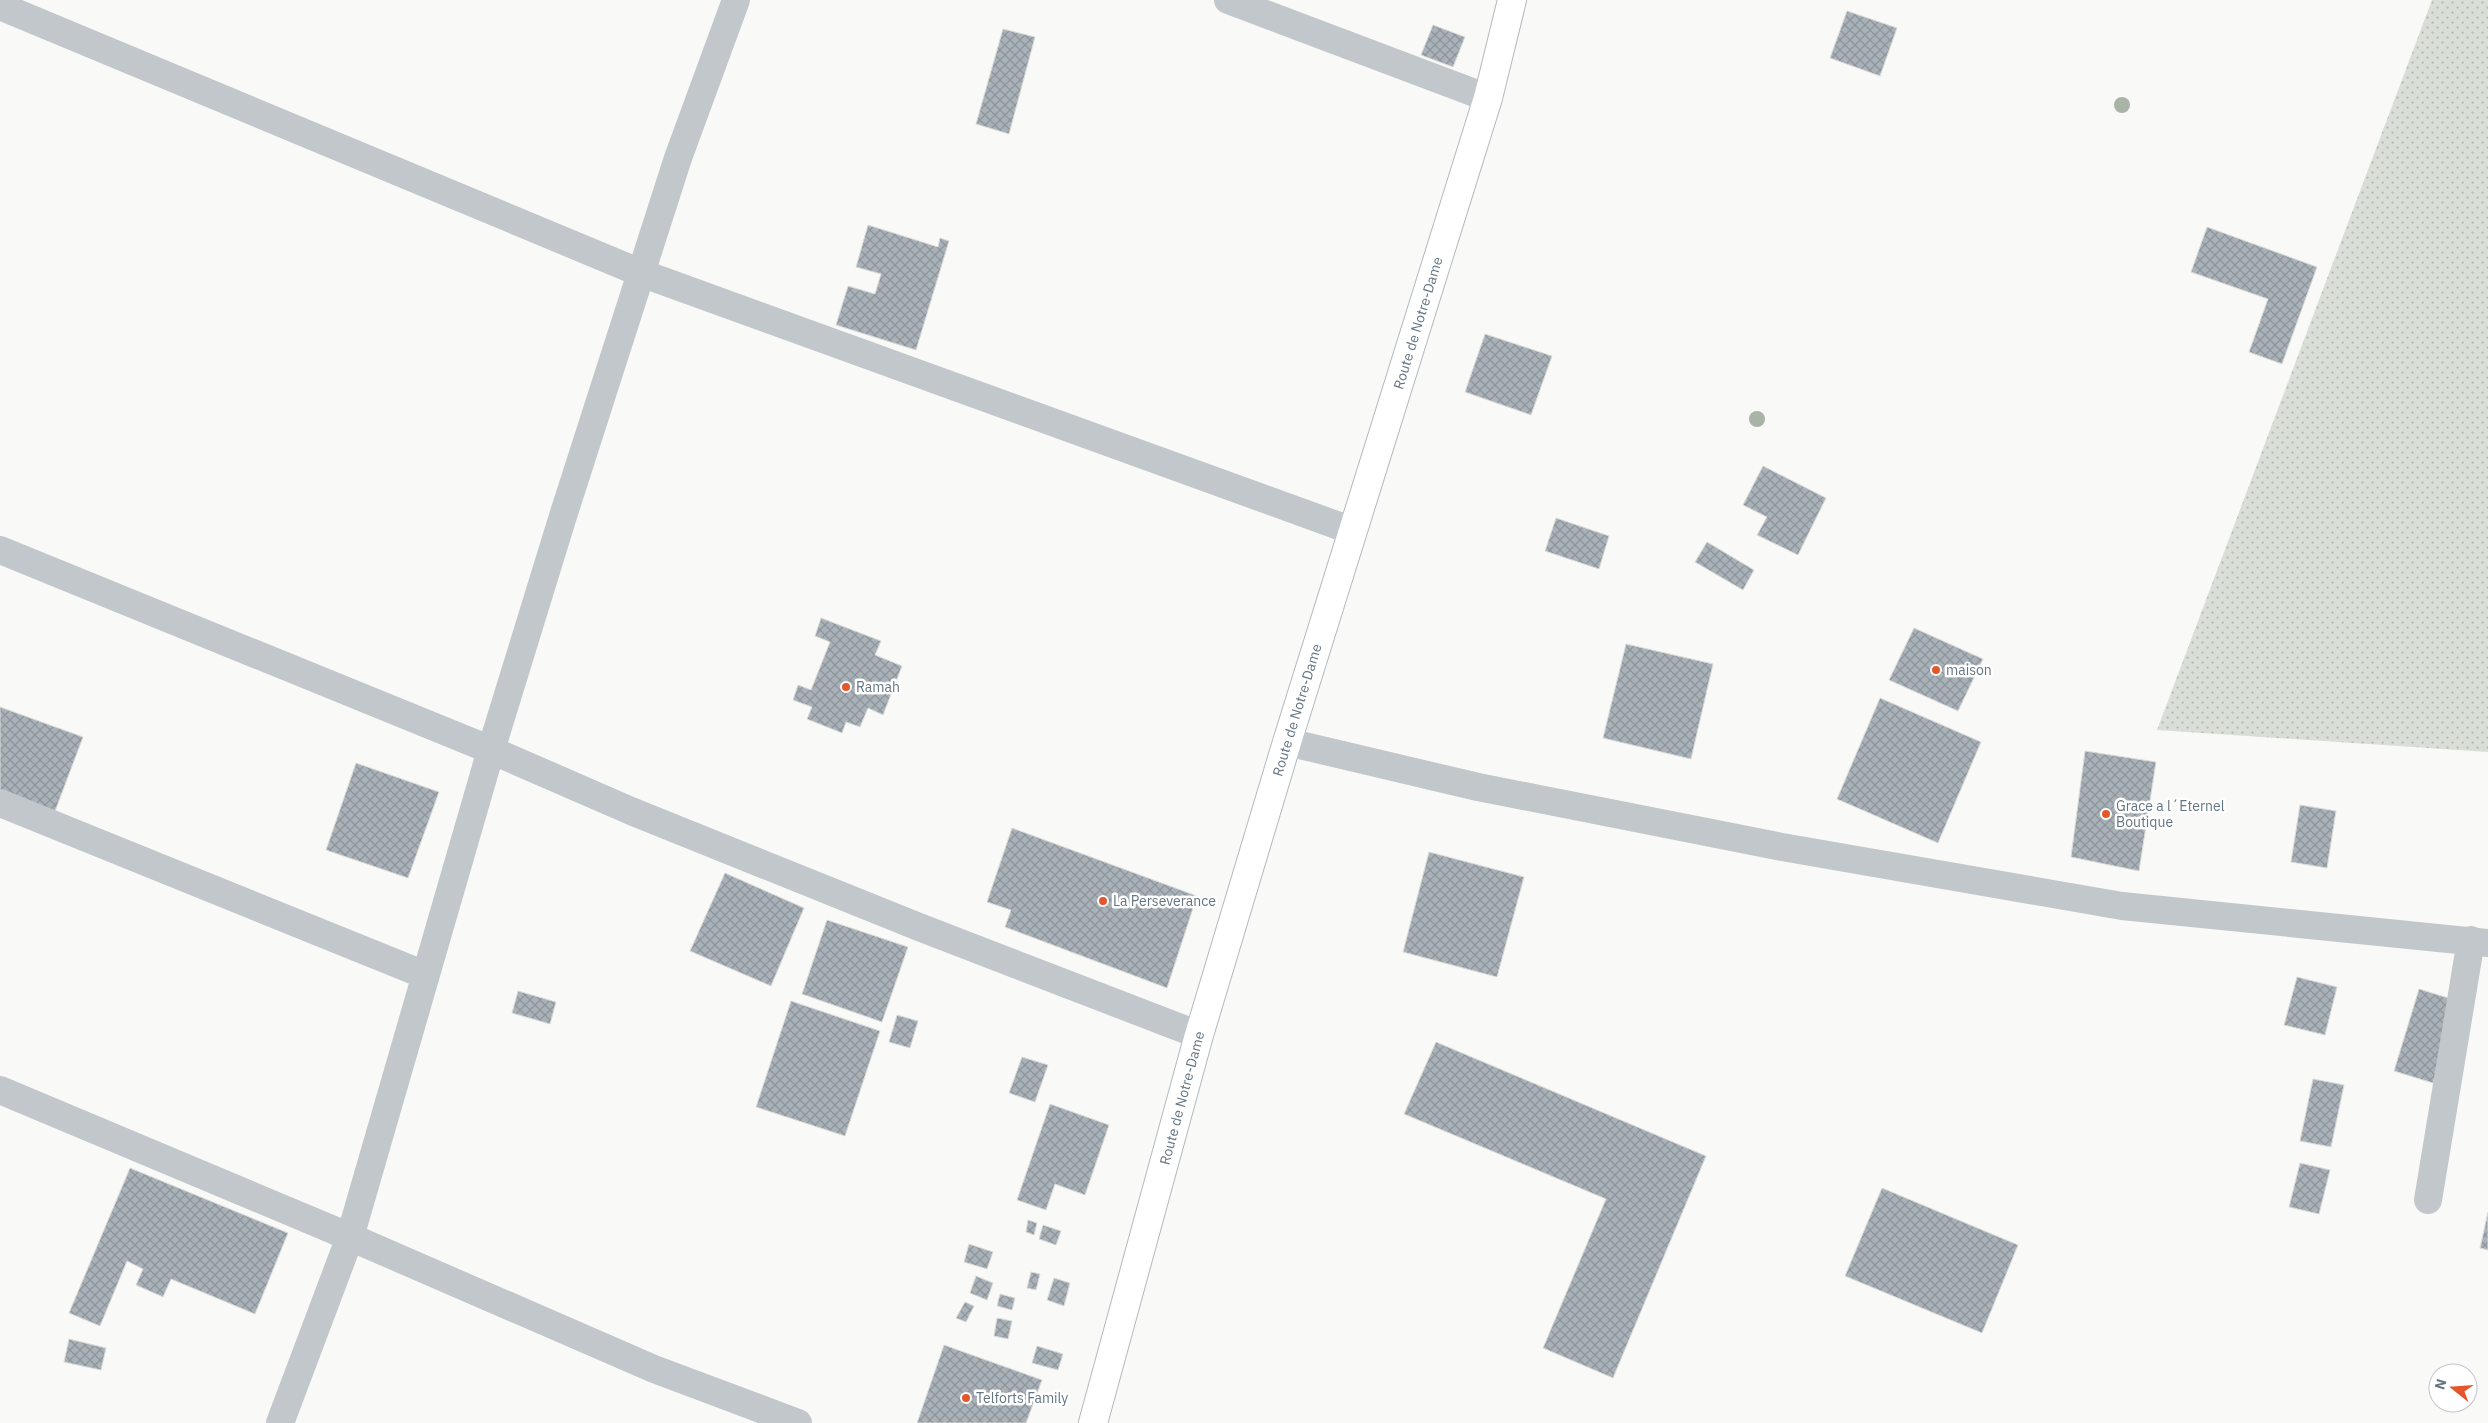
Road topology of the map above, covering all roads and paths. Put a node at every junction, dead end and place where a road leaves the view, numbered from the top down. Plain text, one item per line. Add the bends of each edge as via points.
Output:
1 (736, 0) edge
2 (1228, 0) edge
3 (1512, 0) edge
4 (0, 6) edge
5 (1488, 98) junction
6 (641, 273) junction
7 (1353, 532) junction
8 (0, 550) edge
9 (1287, 742) junction
10 (491, 750) junction
11 (0, 803) edge
12 (2479, 942) edge
13 (426, 975) junction
14 (1199, 1035) junction
15 (0, 1090) edge
16 (2428, 1200) dead end
17 (350, 1237) junction
18 (280, 1423) edge
19 (798, 1423) edge
20 (1093, 1423) edge

1 - 6 street via 678,158
2 - 5 street
3 - 5 street, Route de Notre-Dame
4 - 6 street
5 - 7 street, Route de Notre-Dame
6 - 7 street
6 - 10 street
7 - 9 street, Route de Notre-Dame
8 - 10 street
9 - 12 street via 1478,787 1782,846 2122,906
9 - 14 street, Route de Notre-Dame
10 - 13 street
10 - 14 street via 631,811 919,927
11 - 13 street
12 - 16 street
13 - 17 street
14 - 20 street, Route de Notre-Dame
15 - 17 street
17 - 18 street
17 - 19 street via 654,1368

